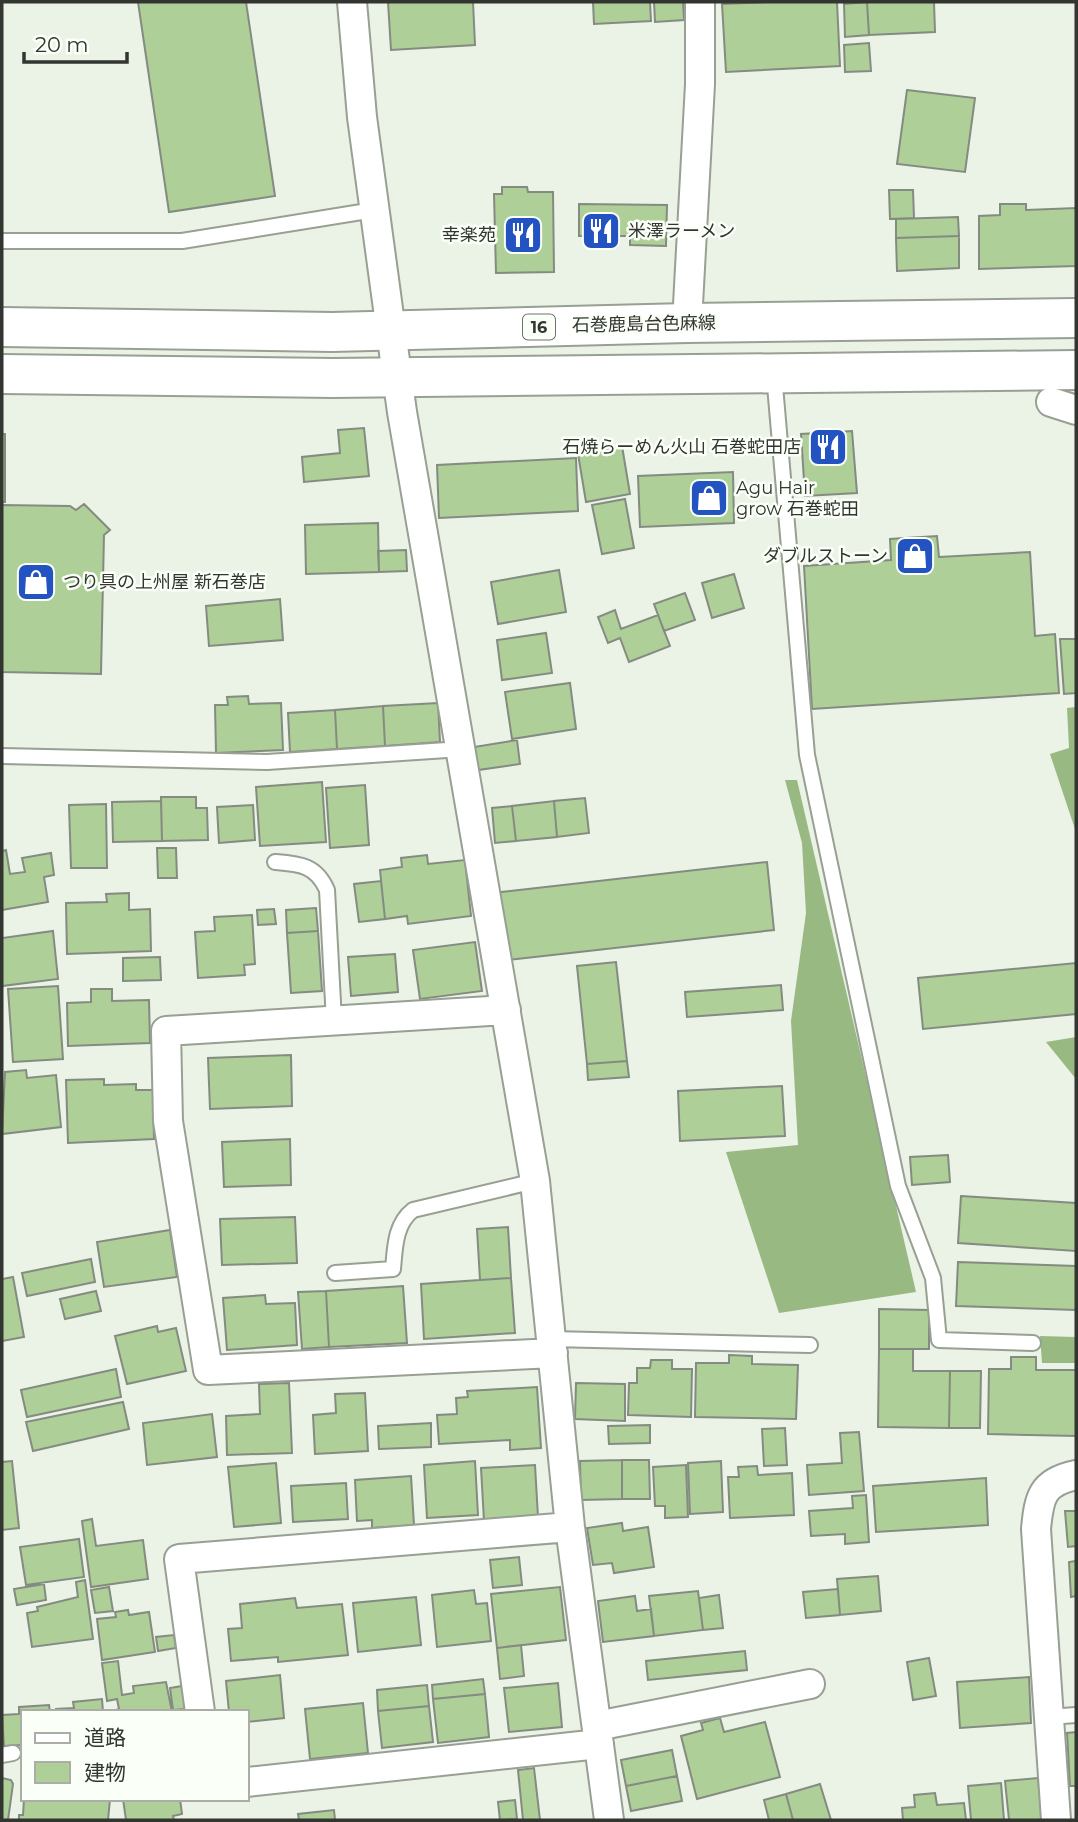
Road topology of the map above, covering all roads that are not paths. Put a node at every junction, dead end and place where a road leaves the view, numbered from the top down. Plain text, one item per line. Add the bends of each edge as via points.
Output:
1 (352, 2) edge
2 (700, 2) edge
3 (374, 210) junction
4 (2, 241) edge
5 (1076, 318) edge
6 (687, 323) junction
7 (2, 327) edge
8 (391, 331) junction
9 (1076, 370) edge
10 (774, 373) junction
11 (2, 374) edge
12 (397, 376) junction
13 (462, 749) junction
14 (2, 756) edge
15 (275, 862) dead end
16 (506, 1010) junction
17 (334, 1021) junction
18 (535, 1181) junction
19 (335, 1273) dead end
20 (1032, 1343) dead end
21 (810, 1345) dead end
22 (552, 1346) junction
23 (1076, 1475) edge
24 (570, 1527) junction
25 (810, 1684) dead end
26 (200, 1710) edge
27 (1062, 1716) edge
28 (598, 1735) junction
29 (248, 1782) edge
30 (609, 1820) edge
31 (1056, 1820) edge

1 - 3 street
2 - 6 street
3 - 4 lane via 182,242
3 - 8 street
5 - 6 main road, 石巻鹿島台色麻線 / 16
6 - 8 main road, 石巻鹿島台色麻線 / 16
7 - 8 main road, 石巻鹿島台色麻線 / 16
8 - 12 street
9 - 10 main road
10 - 12 main road
10 - 20 lane via 807,755 898,1186 933,1278 939,1340
11 - 12 main road
12 - 13 street
13 - 14 lane via 267,762
13 - 16 street
15 - 17 lane via 305,865 321,877 327,890
16 - 17 street
16 - 18 street
17 - 22 street via 166,1031 168,1121 208,1370
18 - 19 lane via 413,1210 396,1236 393,1269
18 - 22 street
21 - 22 lane
22 - 24 street
23 - 27 street via 1050,1485 1039,1501 1036,1529
24 - 26 street via 179,1559
24 - 28 street
25 - 28 street
27 - 31 street
28 - 29 street
28 - 30 street

